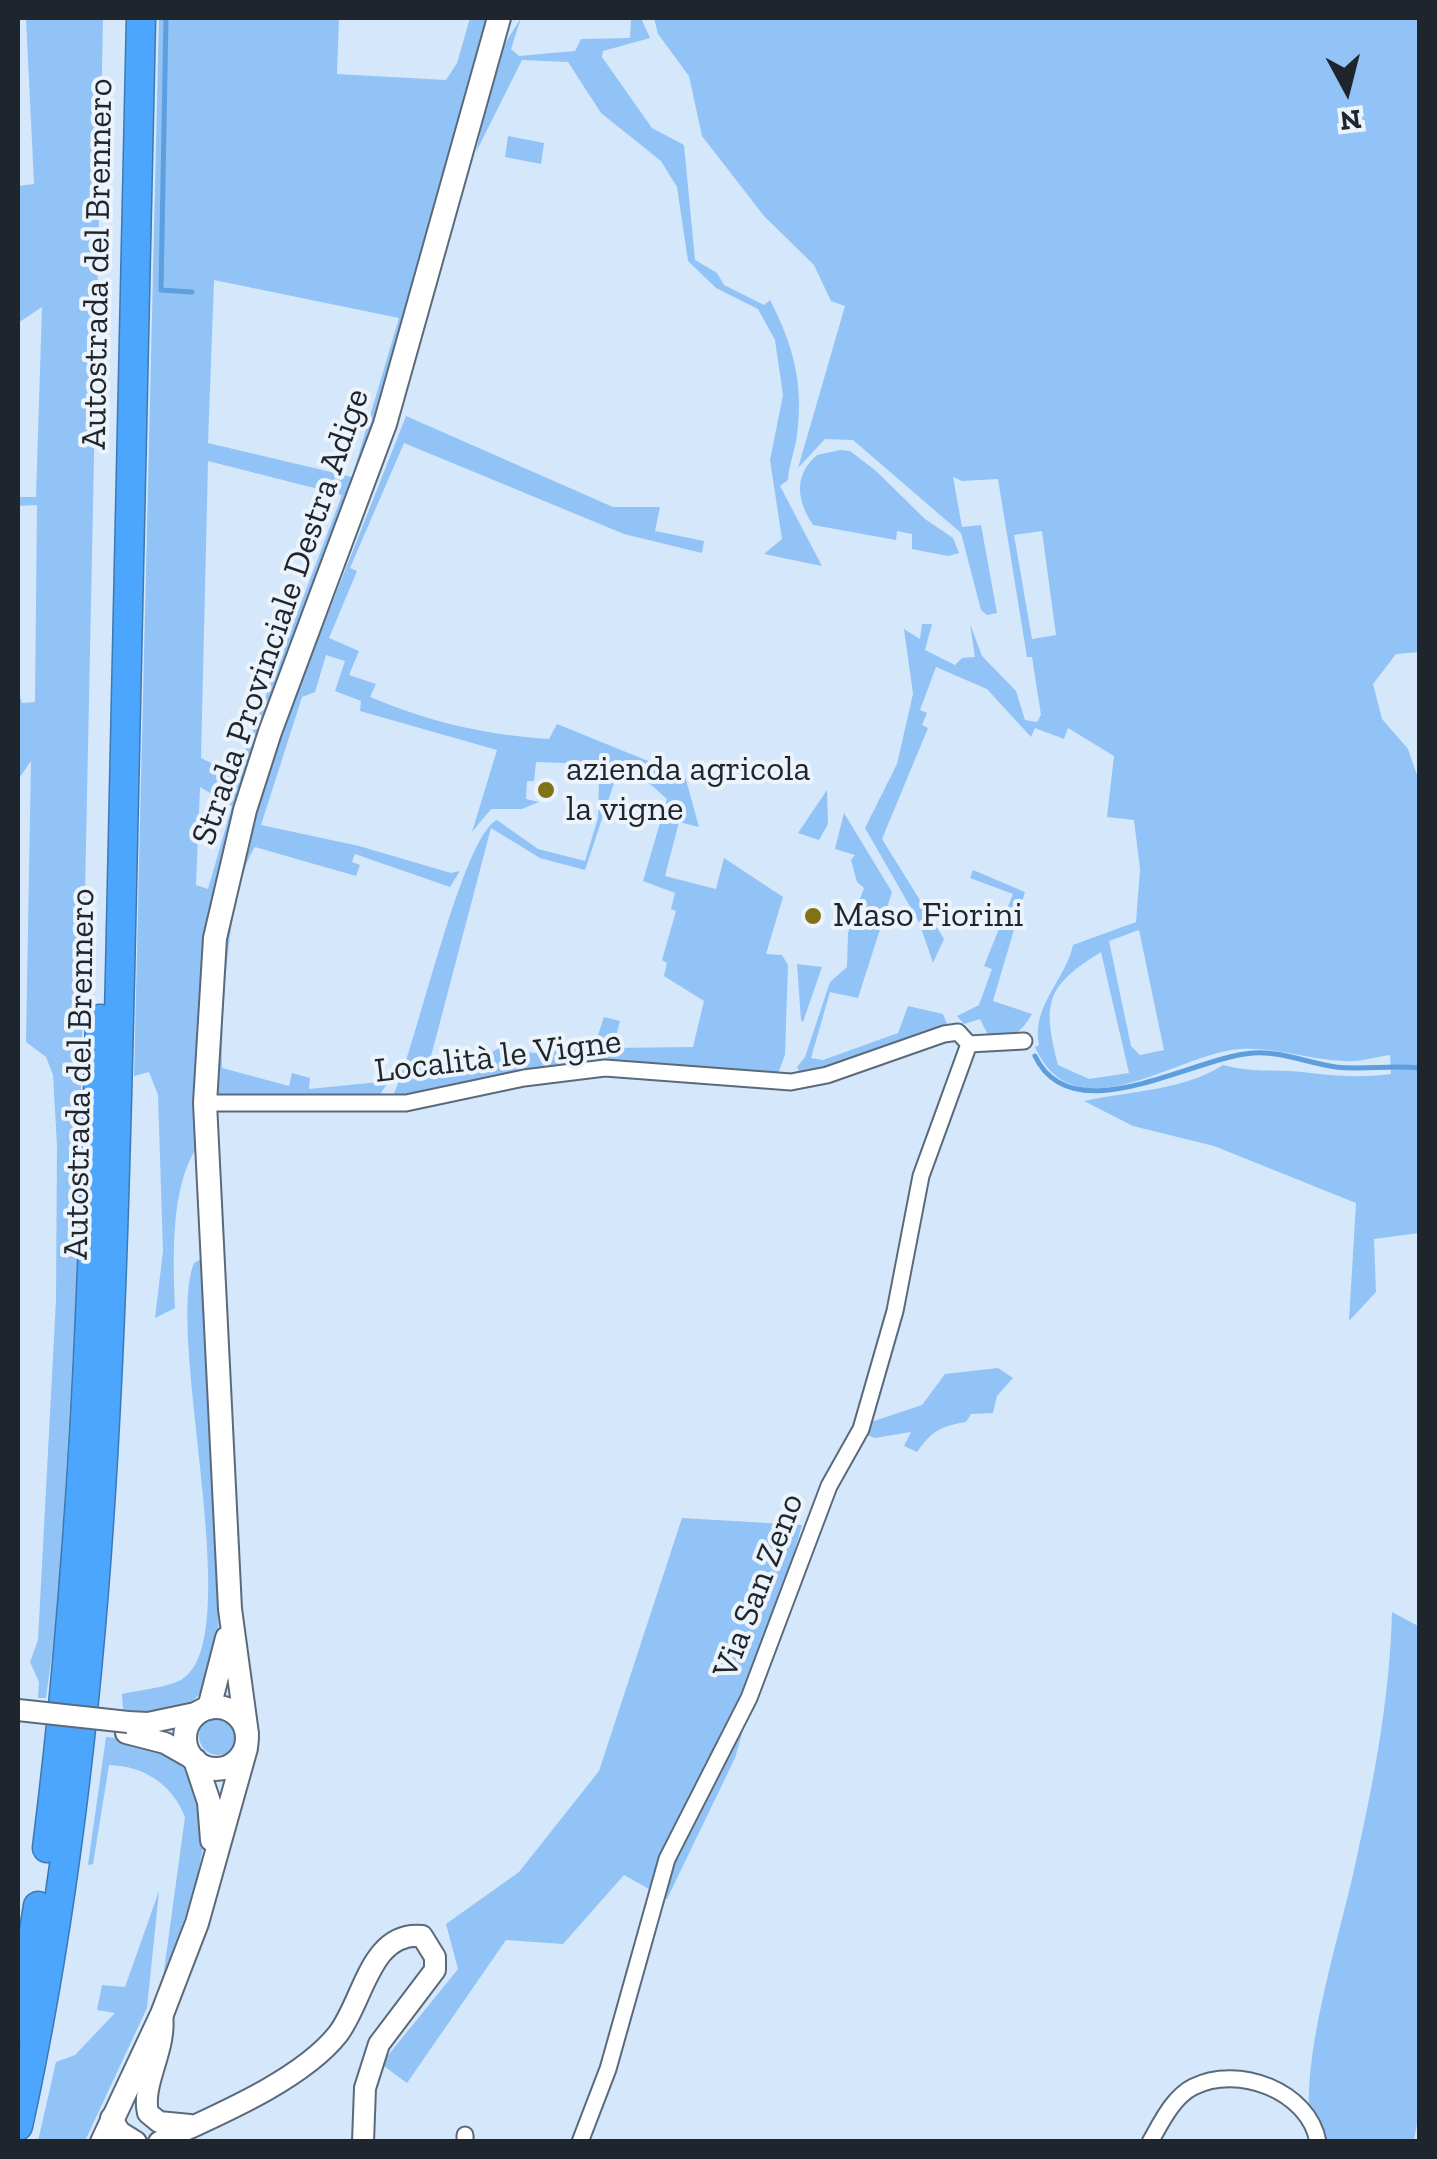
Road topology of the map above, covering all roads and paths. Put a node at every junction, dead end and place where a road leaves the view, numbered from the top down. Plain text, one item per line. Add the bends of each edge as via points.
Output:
1 (123, 18) edge
2 (141, 18) edge
3 (499, 18) edge
4 (1024, 1041) dead end
5 (969, 1044) junction
6 (204, 1103) junction
7 (230, 1610) junction
8 (18, 1710) edge
9 (204, 1710) junction
10 (18, 1720) edge
11 (127, 1727) junction
12 (246, 1741) junction
13 (195, 1760) junction
14 (209, 1874) junction
15 (162, 2014) junction
16 (18, 2030) edge
17 (111, 2118) junction
18 (18, 2126) edge
19 (199, 2133) edge
20 (102, 2142) edge
21 (136, 2142) edge
22 (159, 2142) edge
23 (363, 2142) edge
24 (580, 2142) edge
25 (1150, 2142) edge
26 (1318, 2142) edge

1 - 16 highway, Autostrada del Brennero via 89,1402 65,1707
2 - 18 highway, Autostrada del Brennero via 108,1423 83,1737
3 - 6 main road, Strada Provinciale Destra Adige via 385,424 245,810 215,938
4 - 5 street, Località le Vigne
5 - 6 street, Località le Vigne via 958,1032 944,1034 791,1082 605,1068 406,1103
5 - 24 street, Via San Zeno via 921,1176 895,1311 861,1428 829,1486 749,1698 668,1860
6 - 7 main road, Strada Provinciale Destra Adige
7 - 9 main road, Strada Provinciale Destra Adige via 223,1660
7 - 12 main road, Strada Provinciale Destra Adige
8 - 11 street, bridge
9 - 11 street
9 - 12 main road via 231,1710 242,1720
9 - 13 main road via 186,1734
10 - 11 street
11 - 13 street
12 - 13 main road via 228,1767
12 - 14 main road, Strada Provinciale Destra Adige
13 - 14 main road, Strada Provinciale Destra Adige via 211,1813
14 - 15 main road, Strada Provinciale Destra Adige
15 - 17 main road, Strada Provinciale Destra Adige
15 - 19 street via 164,2044 148,2113
17 - 20 main road, Strada Provinciale Destra Adige
17 - 21 street
19 - 22 street
19 - 23 street via 314,2058 352,2014 378,1955 394,1939 422,1936 435,1970 379,2044 365,2088
25 - 26 street via 1189,2088 1216,2078 1243,2080 1300,2103

